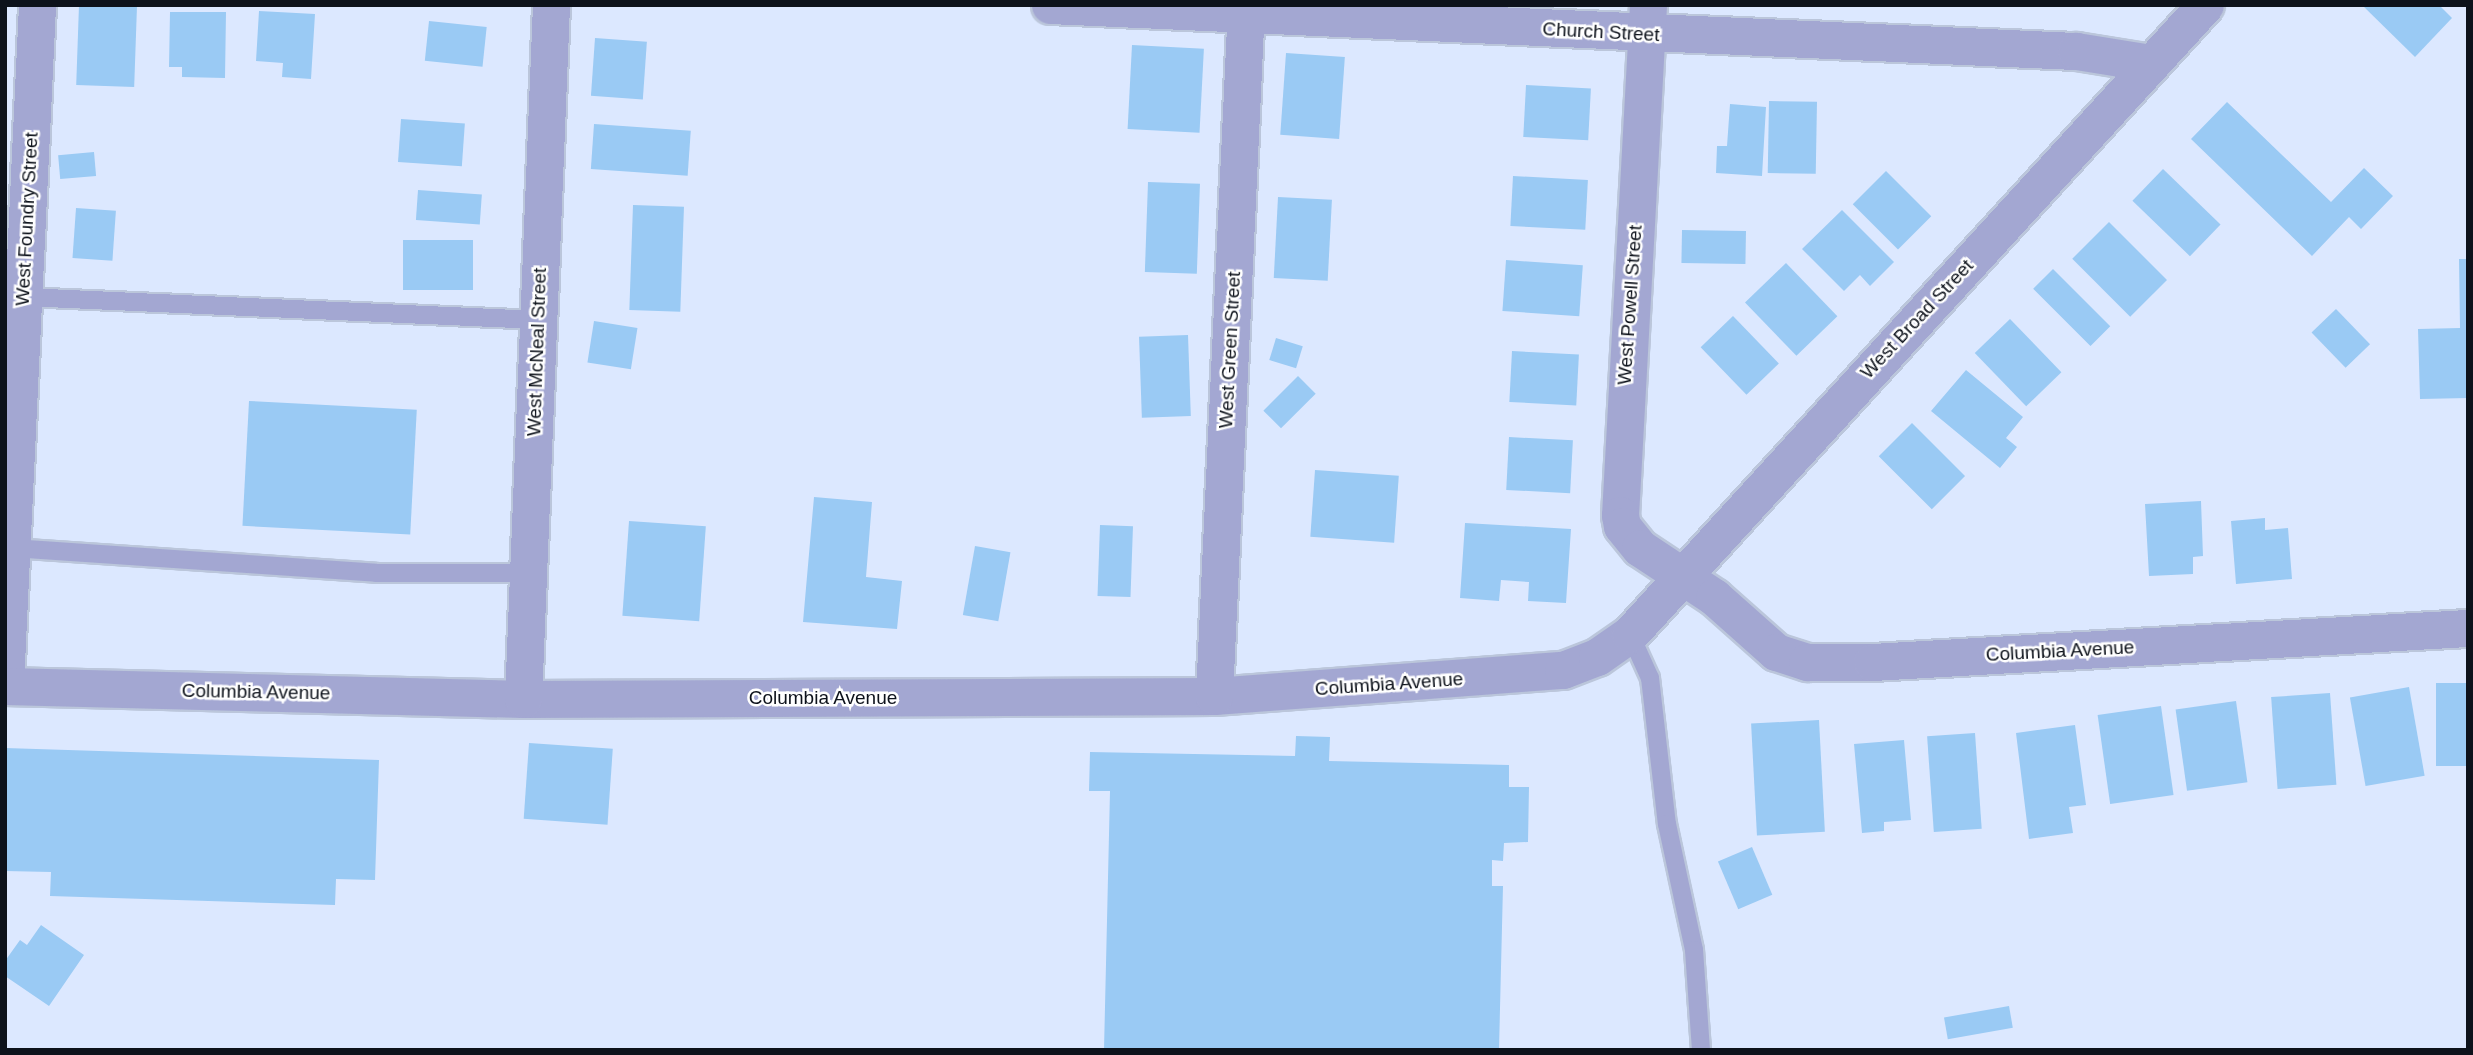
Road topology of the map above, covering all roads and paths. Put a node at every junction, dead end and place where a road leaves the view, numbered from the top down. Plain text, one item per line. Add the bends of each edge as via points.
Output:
1 (37, 5) edge
2 (551, 5) edge
3 (1050, 5) edge
4 (2205, 5) edge
5 (1245, 10) edge
6 (1648, 20) edge
7 (2151, 63) junction
8 (24, 297) junction
9 (538, 320) junction
10 (12, 548) junction
11 (528, 573) junction
12 (1681, 575) junction
13 (2468, 628) edge
14 (1630, 634) junction
15 (5, 685) edge
16 (1214, 696) junction
17 (523, 699) junction
18 (1701, 1050) edge

1 - 8 street, West Foundry Street
2 - 9 street, West McNeal Street
3 - 5 street, Church Street
4 - 7 street, West Broad Street
5 - 6 street, Church Street
5 - 16 street, West Green Street
6 - 7 street, Church Street via 2076,51
6 - 12 street, West Powell Street via 1618,489 1622,526 1629,537
7 - 12 street, West Broad Street
8 - 9 lane
8 - 10 street, West Foundry Street
9 - 11 street, West McNeal Street
10 - 11 lane via 376,573
10 - 15 street, West Foundry Street
11 - 17 street, West McNeal Street
12 - 13 street, Columbia Avenue via 1714,597 1776,652 1807,662
12 - 14 street, West Broad Street
14 - 16 street, Columbia Avenue via 1597,657 1563,670 1525,676
14 - 18 lane via 1650,678 1667,824 1693,950
15 - 17 street, Columbia Avenue
16 - 17 street, Columbia Avenue

